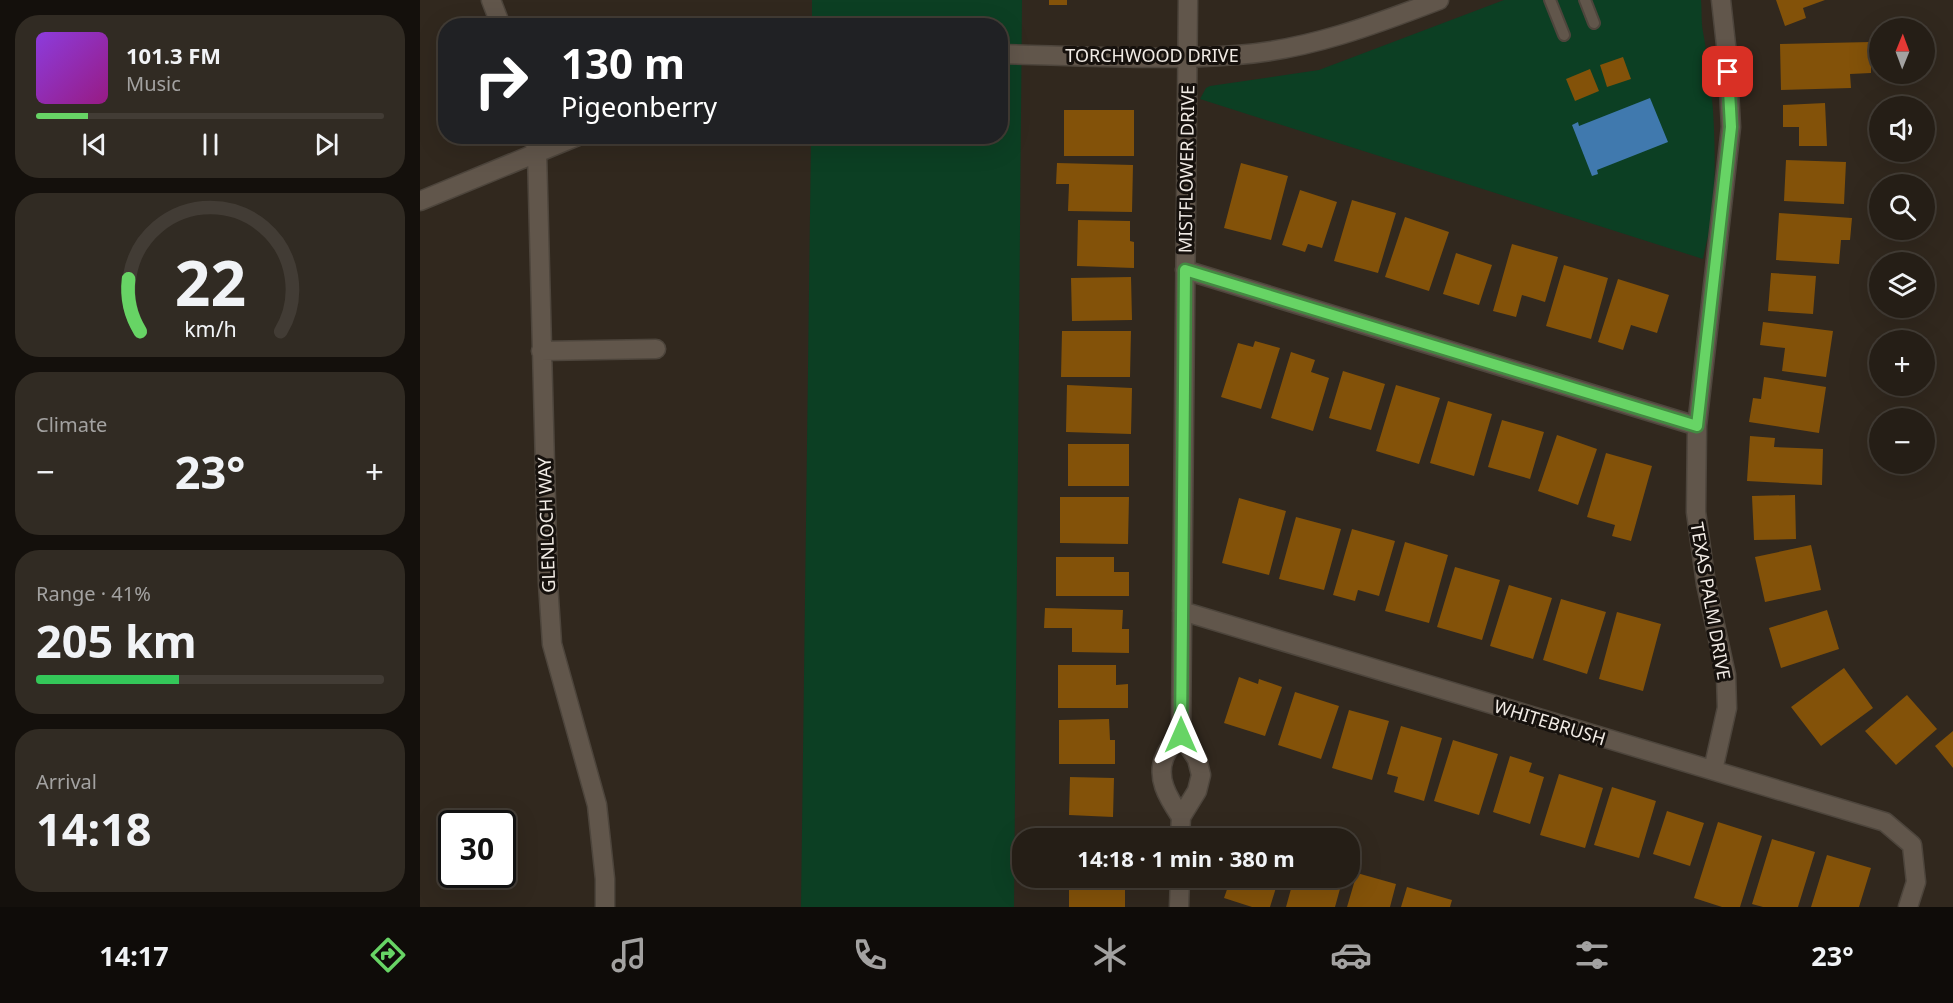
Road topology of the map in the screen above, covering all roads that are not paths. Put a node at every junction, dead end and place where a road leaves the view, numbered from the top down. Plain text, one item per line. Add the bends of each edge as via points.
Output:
1 (491, 0) edge
2 (1188, 0) edge
3 (1439, 0) edge
4 (1550, 0) edge
5 (1585, 0) edge
6 (1721, 0) edge
7 (498, 18) edge
8 (1594, 23) dead end
9 (1564, 35) dead end
10 (1008, 54) edge
11 (1188, 57) junction
12 (535, 145) edge
13 (420, 201) edge
14 (1185, 270) junction
15 (656, 349) dead end
16 (541, 351) junction
17 (1697, 426) junction
18 (1182, 611) junction
19 (1181, 735) junction
20 (1713, 770) junction
21 (1181, 818) junction
22 (1180, 828) edge
23 (1180, 888) edge
24 (605, 907) edge
25 (1179, 907) edge
26 (1908, 907) edge

1 - 7 street
2 - 11 street, MISTFLOWER DRIVE
3 - 11 street, TORCHWOOD DRIVE via 1373,26 1296,46 1239,55
4 - 9 lane
5 - 8 lane
6 - 17 street, TEXAS PALM DRIVE via 1731,127
10 - 11 street, TORCHWOOD DRIVE
11 - 14 street, MISTFLOWER DRIVE
12 - 13 street
12 - 16 street, GLENLOCH WAY
14 - 17 street
14 - 18 street, MISTFLOWER DRIVE
15 - 16 street
16 - 24 street, GLENLOCH WAY via 552,644 597,805
17 - 20 street, TEXAS PALM DRIVE via 1696,512 1706,584 1726,675 1727,708
18 - 19 street, MISTFLOWER DRIVE
18 - 20 street, WHITEBRUSH
19 - 21 street via 1197,759 1201,775 1197,791
19 - 21 street via 1165,755 1161,776
20 - 26 street, WHITEBRUSH via 1885,822 1912,845 1916,882
21 - 22 street
23 - 25 street

